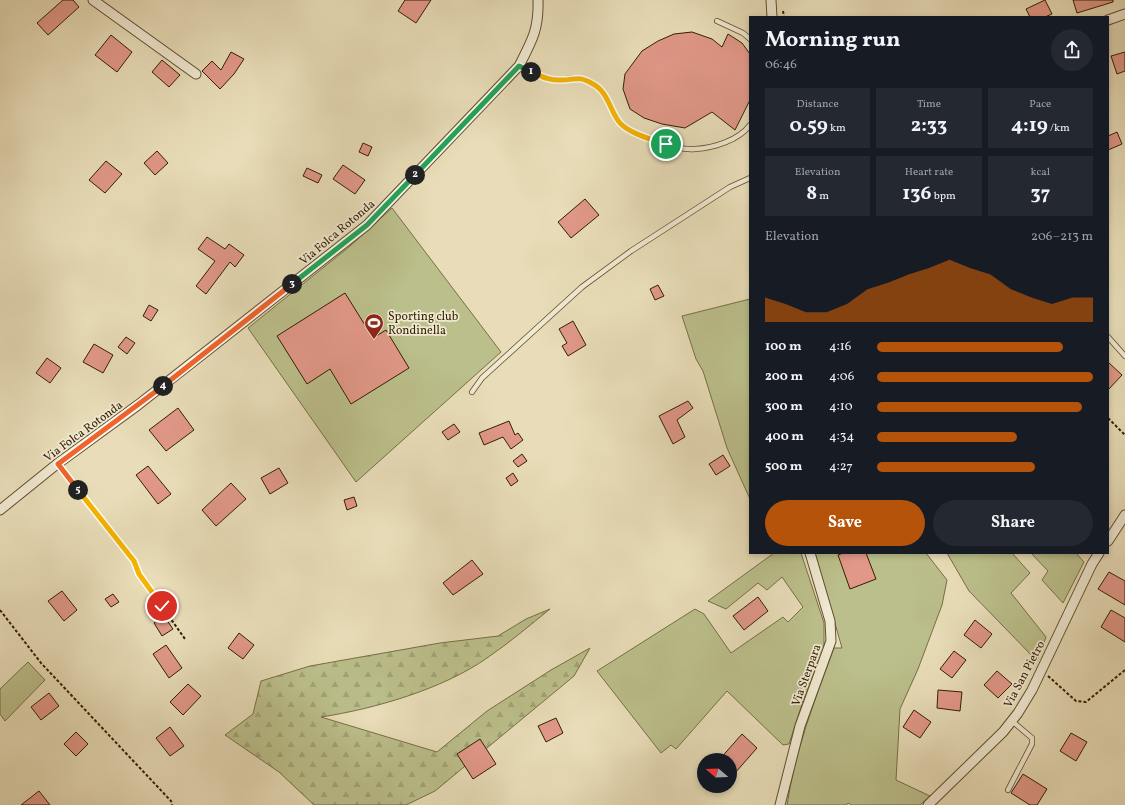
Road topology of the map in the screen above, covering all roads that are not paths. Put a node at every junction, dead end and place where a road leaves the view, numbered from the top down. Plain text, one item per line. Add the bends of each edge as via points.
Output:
1 (93, 0) edge
2 (538, 0) edge
3 (771, 0) edge
4 (1125, 14) edge
5 (772, 16) edge
6 (1109, 20) edge
7 (717, 21) dead end
8 (749, 38) edge
9 (519, 66) junction
10 (196, 74) dead end
11 (749, 128) edge
12 (749, 178) edge
13 (1109, 338) edge
14 (1125, 356) edge
15 (472, 392) dead end
16 (0, 510) edge
17 (1125, 515) edge
18 (1109, 539) edge
19 (810, 554) edge
20 (1099, 554) edge
21 (1012, 721) junction
22 (1008, 790) dead end
23 (780, 805) edge
24 (928, 805) edge

1 - 10 street
2 - 9 street, Via Folca Rotonda via 538,19 532,40
3 - 5 street
4 - 6 street
7 - 8 lane
9 - 11 lane via 546,78 561,80 578,77 595,84 609,102 620,124 642,136 666,144 695,150 725,143 746,132
9 - 16 street, Via Folca Rotonda via 367,225
12 - 15 lane via 730,187 631,251 582,287 482,378
13 - 14 lane
17 - 18 street
19 - 23 street, Via Sterpara via 830,621 831,641 800,726
20 - 21 street, Via San Pietro via 1092,564 1029,696
21 - 22 lane via 1032,738 1032,744
21 - 24 street, Via San Pietro

